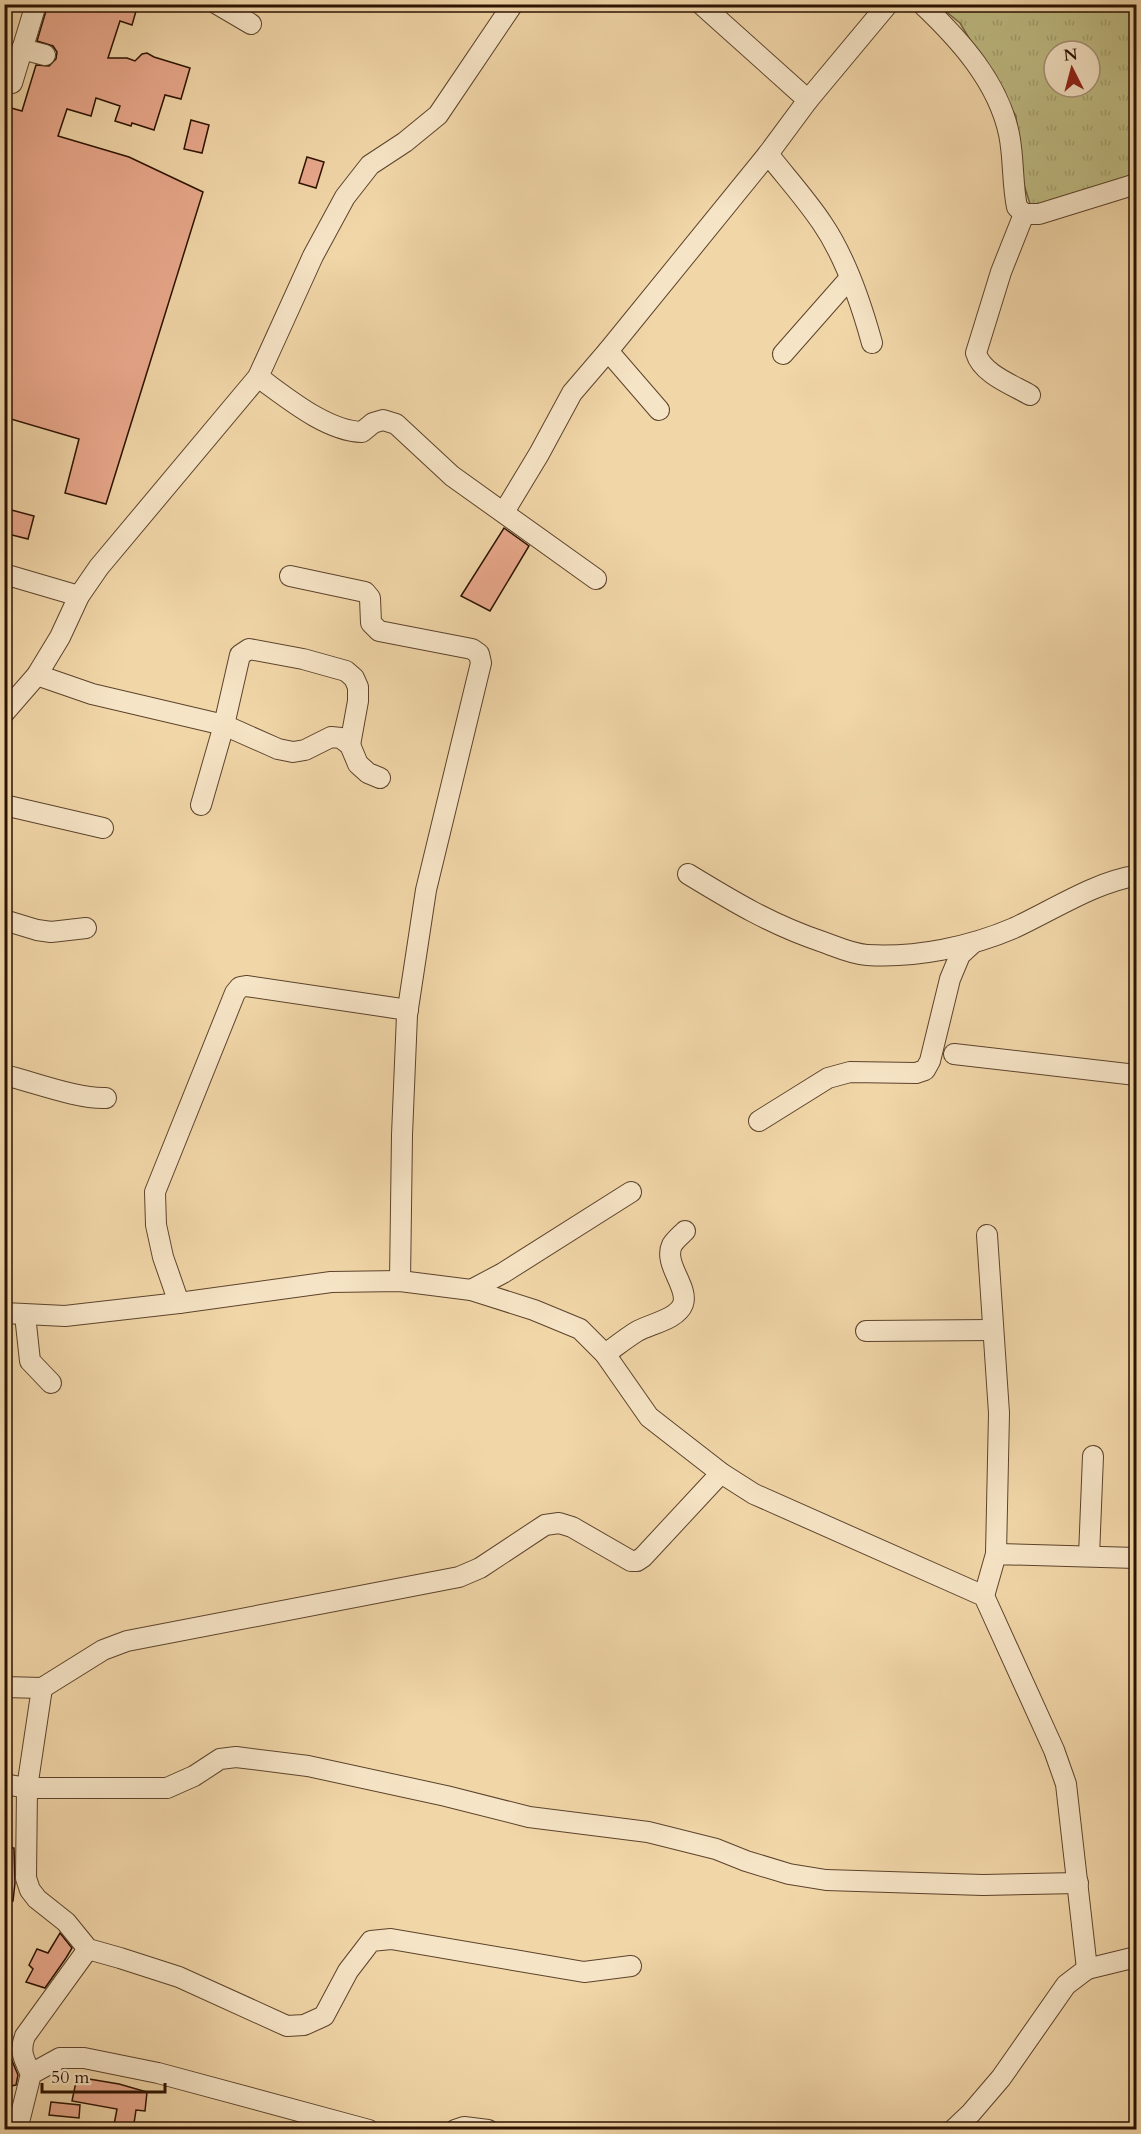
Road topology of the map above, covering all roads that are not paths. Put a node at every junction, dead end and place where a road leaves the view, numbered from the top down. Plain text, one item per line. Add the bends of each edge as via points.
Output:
1 (36, 4) edge
2 (217, 4) edge
3 (513, 4) edge
4 (701, 4) edge
5 (888, 4) edge
6 (922, 4) edge
7 (251, 24) dead end
8 (22, 49) junction
9 (45, 55) dead end
10 (12, 83) dead end
11 (808, 100) junction
12 (768, 154) junction
13 (1137, 184) edge
14 (1024, 214) junction
15 (849, 279) junction
16 (872, 343) dead end
17 (609, 351) junction
18 (783, 354) dead end
19 (258, 377) junction
20 (1030, 395) dead end
21 (659, 410) dead end
22 (504, 512) junction
23 (4, 574) edge
24 (290, 576) dead end
25 (596, 579) dead end
26 (79, 596) junction
27 (37, 675) junction
28 (4, 713) edge
29 (224, 725) junction
30 (350, 745) junction
31 (380, 778) dead end
32 (4, 805) edge
33 (201, 805) dead end
34 (103, 828) dead end
35 (688, 874) dead end
36 (1137, 876) edge
37 (4, 920) edge
38 (86, 928) dead end
39 (973, 943) junction
40 (408, 1010) junction
41 (954, 1054) dead end
42 (4, 1074) edge
43 (1137, 1075) edge
44 (106, 1098) dead end
45 (759, 1121) dead end
46 (631, 1191) dead end
47 (685, 1231) dead end
48 (987, 1235) dead end
49 (400, 1281) junction
50 (471, 1290) junction
51 (179, 1303) junction
52 (4, 1313) edge
53 (25, 1315) junction
54 (992, 1330) junction
55 (866, 1331) dead end
56 (605, 1354) junction
57 (51, 1383) dead end
58 (1094, 1456) dead end
59 (721, 1473) junction
60 (996, 1554) junction
61 (1089, 1556) junction
62 (1137, 1558) edge
63 (984, 1596) junction
64 (4, 1687) edge
65 (42, 1688) junction
66 (4, 1784) edge
67 (27, 1788) junction
68 (1078, 1883) junction
69 (88, 1950) junction
70 (1137, 1957) edge
71 (631, 1966) dead end
72 (1087, 1969) junction
73 (31, 2074) junction
74 (302, 2121) edge
75 (17, 2130) edge
76 (369, 2130) edge
77 (455, 2130) edge
78 (488, 2130) edge
79 (952, 2130) edge

1 - 8 street
2 - 7 street
3 - 19 street via 438,115 370,165 345,197 313,256
4 - 11 street
5 - 11 street
6 - 14 street via 976,64 997,95 1009,134 1017,207
8 - 9 street
8 - 10 street
11 - 12 street
12 - 15 street via 823,224
12 - 17 street
13 - 14 street via 1039,214
14 - 20 street via 976,353 986,369
15 - 16 street
15 - 18 street
17 - 21 street
17 - 22 street via 572,393
19 - 22 street via 307,411 354,432 362,432 383,420 396,424 452,476
19 - 26 street
22 - 25 street
23 - 26 street
24 - 40 street via 365,592 370,598 371,623 379,632 472,649 479,654 481,663 426,890
26 - 27 street
27 - 28 street
27 - 29 street via 125,703
29 - 30 street via 294,752 331,737
29 - 30 street via 240,655 249,650 303,659 346,671 354,678 358,701
29 - 33 street
30 - 31 street via 358,764
32 - 34 street
35 - 39 street via 777,925 847,951 894,954
36 - 39 street via 1106,885
37 - 38 street via 51,932
39 - 45 street via 960,955 950,979 925,1070 850,1072 828,1078
40 - 49 street
40 - 51 street via 246,986 235,993 155,1192 163,1257
41 - 43 street
42 - 44 street via 78,1095
46 - 50 street
47 - 56 street via 672,1245 670,1254 684,1297 682,1305 674,1314 637,1331
48 - 54 street
49 - 50 street
49 - 51 street via 332,1282
50 - 56 street via 580,1329
51 - 53 street via 65,1316
52 - 53 street
53 - 57 street via 30,1361
54 - 55 street
54 - 60 street via 999,1413
56 - 59 street via 649,1417
58 - 61 street
59 - 63 street via 786,1509
59 - 65 street via 637,1561 572,1527 546,1525 480,1568 459,1577 127,1641 102,1650
60 - 61 street
60 - 63 street
61 - 62 street
63 - 68 street via 1066,1784
64 - 65 street
65 - 67 street
66 - 67 street
67 - 68 street via 166,1788 220,1760 236,1757 308,1767 529,1817 648,1832 716,1849 789,1874 826,1880 983,1885
67 - 69 street via 26,1878 30,1890 66,1922
68 - 72 street
69 - 71 street via 179,1977 287,2026 304,2025 324,2016 348,1971 370,1941 391,1939 584,1972
69 - 73 street via 25,2036 22,2056
70 - 72 street
72 - 79 street via 1066,1985 1001,2078
73 - 74 street via 60,2058 84,2058 158,2073
73 - 75 street
74 - 76 street
77 - 78 street

